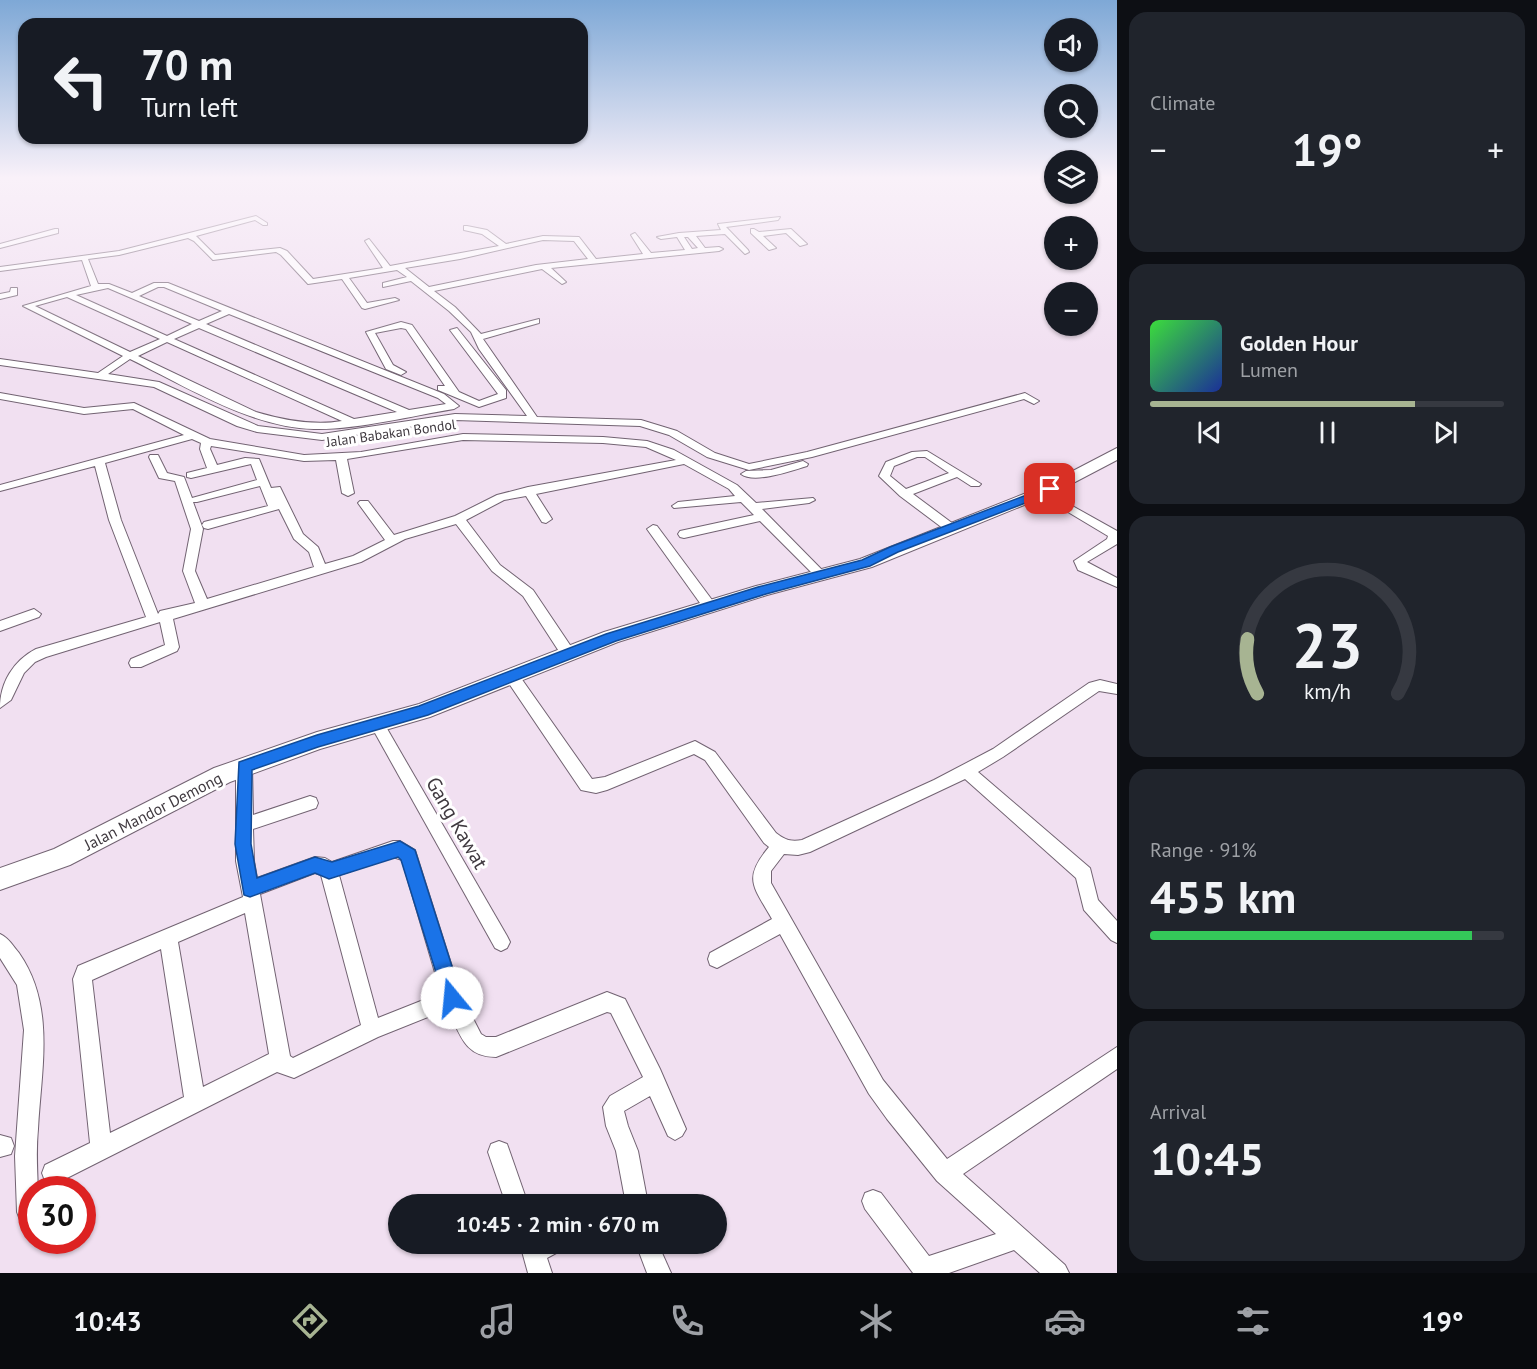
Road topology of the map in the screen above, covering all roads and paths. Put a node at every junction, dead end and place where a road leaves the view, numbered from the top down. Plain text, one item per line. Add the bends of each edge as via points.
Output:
1 (35, 236) edge
2 (178, 236) edge
3 (194, 236) edge
4 (491, 236) edge
5 (636, 236) edge
6 (666, 236) edge
7 (680, 236) edge
8 (692, 236) edge
9 (729, 236) edge
10 (760, 236) edge
11 (794, 236) edge
12 (660, 237) dead end
13 (369, 241) dead end
14 (802, 244) dead end
15 (0, 246) edge
16 (505, 246) junction
17 (772, 248) dead end
18 (719, 249) dead end
19 (703, 250) junction
20 (690, 251) junction
21 (745, 252) dead end
22 (655, 257) junction
23 (444, 260) junction
24 (593, 260) junction
25 (85, 261) dead end
26 (544, 266) junction
27 (400, 268) junction
28 (0, 269) edge
29 (389, 270) junction
30 (458, 270) dead end
31 (345, 278) junction
32 (413, 278) junction
33 (562, 282) dead end
34 (386, 285) dead end
35 (94, 287) junction
36 (14, 290) dead end
37 (428, 290) junction
38 (67, 294) junction
39 (131, 296) junction
40 (0, 297) edge
41 (394, 300) dead end
42 (229, 311) junction
43 (536, 321) dead end
44 (199, 324) junction
45 (454, 330) dead end
46 (479, 337) junction
47 (166, 339) junction
48 (129, 356) junction
49 (0, 362) edge
50 (0, 369) edge
51 (385, 369) junction
52 (101, 375) junction
53 (114, 377) junction
54 (456, 395) junction
55 (0, 396) edge
56 (479, 404) junction
57 (454, 406) junction
58 (211, 409) junction
59 (410, 414) junction
60 (201, 415) junction
61 (532, 422) junction
62 (353, 423) junction
63 (194, 435) junction
64 (347, 438) junction
65 (533, 440) junction
66 (207, 442) junction
67 (259, 452) junction
68 (1117, 453) edge
69 (154, 457) dead end
70 (341, 458) junction
71 (811, 458) junction
72 (686, 461) junction
73 (99, 462) junction
74 (213, 469) junction
75 (958, 473) junction
76 (191, 475) dead end
77 (264, 482) junction
78 (975, 484) dead end
79 (0, 489) edge
80 (528, 490) junction
81 (1046, 491) junction
82 (348, 493) dead end
83 (904, 494) junction
84 (197, 499) dead end
85 (809, 500) dead end
86 (364, 503) dead end
87 (678, 506) dead end
88 (754, 507) junction
89 (459, 519) junction
90 (546, 519) dead end
91 (208, 525) dead end
92 (1117, 528) edge
93 (653, 529) dead end
94 (952, 529) junction
95 (684, 534) dead end
96 (392, 541) junction
97 (321, 569) junction
98 (822, 576) junction
99 (1117, 583) edge
100 (202, 603) junction
101 (710, 607) junction
102 (34, 614) dead end
103 (159, 616) junction
104 (0, 626) edge
105 (567, 652) junction
106 (136, 663) dead end
107 (511, 675) junction
108 (1117, 689) edge
109 (0, 702) edge
110 (377, 724) junction
111 (244, 766) junction
112 (966, 771) junction
113 (310, 803) dead end
114 (244, 825) junction
115 (780, 847) junction
116 (329, 871) junction
117 (0, 879) edge
118 (251, 895) junction
119 (784, 922) junction
120 (1117, 934) edge
121 (168, 936) junction
122 (501, 942) dead end
123 (0, 943) edge
124 (717, 959) dead end
125 (452, 998) junction
126 (372, 1030) junction
127 (1117, 1057) edge
128 (279, 1060) junction
129 (653, 1081) junction
130 (195, 1103) junction
131 (675, 1129) dead end
132 (101, 1150) junction
133 (499, 1152) dead end
134 (52, 1173) dead end
135 (945, 1173) junction
136 (27, 1176) edge
137 (514, 1194) edge
138 (634, 1194) edge
139 (873, 1201) dead end
140 (1016, 1238) junction
141 (651, 1254) edge
142 (659, 1273) edge
143 (1057, 1273) edge

1 - 15 street
2 - 28 street via 119,253
3 - 31 street via 210,257 277,249 311,282
4 - 16 street
5 - 22 street
6 - 12 street
7 - 20 street
8 - 19 street
9 - 21 street
10 - 17 street
11 - 14 street
13 - 29 street
16 - 23 street
16 - 24 street via 570,237 580,242
18 - 19 street
19 - 20 street
20 - 22 street
22 - 24 street
23 - 27 street
23 - 30 street
24 - 26 street
25 - 35 street
26 - 33 street
26 - 37 street
27 - 29 street
27 - 32 street
29 - 31 street
31 - 41 street via 365,306
32 - 34 street
32 - 37 street
35 - 38 street
35 - 39 street via 109,286
36 - 40 street
37 - 46 street
38 - 47 street
38 - 48 street via 32,303 28,308
39 - 42 street via 165,285
39 - 44 street
42 - 44 street
42 - 51 street
43 - 46 street
44 - 47 street
44 - 59 street
45 - 56 street via 503,392 500,399
46 - 61 street via 531,413
47 - 48 street
47 - 62 street
48 - 52 street
48 - 53 street via 129,364
48 - 62 street via 272,420 312,426
49 - 52 street
50 - 60 street via 132,386
51 - 54 street
51 - 54 street via 370,332 405,325
51 - 57 street
52 - 53 street
53 - 58 street via 156,384
54 - 56 street
55 - 63 street, Jalan Babakan Bondol via 84,411 134,406
56 - 57 street
57 - 59 street
58 - 60 street
58 - 64 street via 257,429
59 - 62 street
60 - 64 street via 250,435 319,444
61 - 64 street via 457,423
61 - 65 street
61 - 71 street via 648,431 704,460 750,475 772,473
63 - 66 street, Jalan Babakan Bondol
63 - 73 street
65 - 70 street, Jalan Babakan Bondol via 447,438
65 - 72 street, Jalan Babakan Bondol via 639,443
66 - 67 street, Jalan Babakan Bondol
66 - 74 street via 205,449
67 - 70 street, Jalan Babakan Bondol
67 - 97 street via 298,536 314,550
68 - 81 main road, Jalan Mandor Demong
69 - 100 street via 163,476 180,479 195,519 197,537 189,571
70 - 82 street
71 - 71 street via 1025,396 1034,401
72 - 80 street
72 - 88 street, Jalan Babakan Bondol via 728,483
73 - 79 street
73 - 103 street via 115,520
74 - 76 street
74 - 77 street via 255,461
75 - 78 street
75 - 83 street
75 - 83 street via 927,454 892,462 884,476
77 - 84 street
77 - 91 street via 274,508
80 - 89 street via 489,501
80 - 90 street
81 - 92 street
81 - 94 main road, Jalan Mandor Demong
81 - 99 street via 1114,534 1113,541 1080,561 1082,567
83 - 94 street
85 - 88 street
86 - 96 street
87 - 88 street
88 - 95 street
88 - 98 street, Jalan Babakan Bondol
89 - 96 street
89 - 105 street via 496,568 528,594
93 - 101 street
94 - 98 main road, Jalan Mandor Demong
96 - 97 street via 375,552
97 - 100 street
98 - 101 main road, Jalan Mandor Demong
100 - 103 street
101 - 105 main road, Jalan Mandor Demong
102 - 104 street
103 - 106 street via 172,647
103 - 109 street via 30,657 16,670 10,692
105 - 107 main road, Jalan Mandor Demong
107 - 110 main road, Jalan Mandor Demong via 423,711
107 - 115 street via 587,785 607,783 695,747 710,756
108 - 112 street via 1094,687
110 - 111 main road, Jalan Mandor Demong
110 - 122 street, Gang Kawat
111 - 114 street
111 - 117 main road, Jalan Mandor Demong via 184,792 61,858
112 - 115 street via 804,847
112 - 120 street via 1084,874 1090,904
113 - 114 street
114 - 118 street
115 - 119 street via 760,875
116 - 118 street via 325,866 315,865
116 - 125 street via 393,849 409,855
116 - 126 street
118 - 121 street
118 - 128 street
119 - 124 street
119 - 135 street via 876,1087
121 - 130 street
121 - 132 street via 91,969 82,979
123 - 136 street via 28,991 32,1021
125 - 126 street
125 - 129 street via 474,1041 483,1047 496,1047 601,1004 613,1003 618,1006
126 - 128 street via 294,1068
127 - 135 street
128 - 130 street
129 - 131 street
129 - 138 street via 614,1107 616,1126 627,1151
130 - 132 street
132 - 134 street
133 - 137 street
135 - 140 street
139 - 140 street via 923,1267 930,1268
140 - 143 street
141 - 142 street

